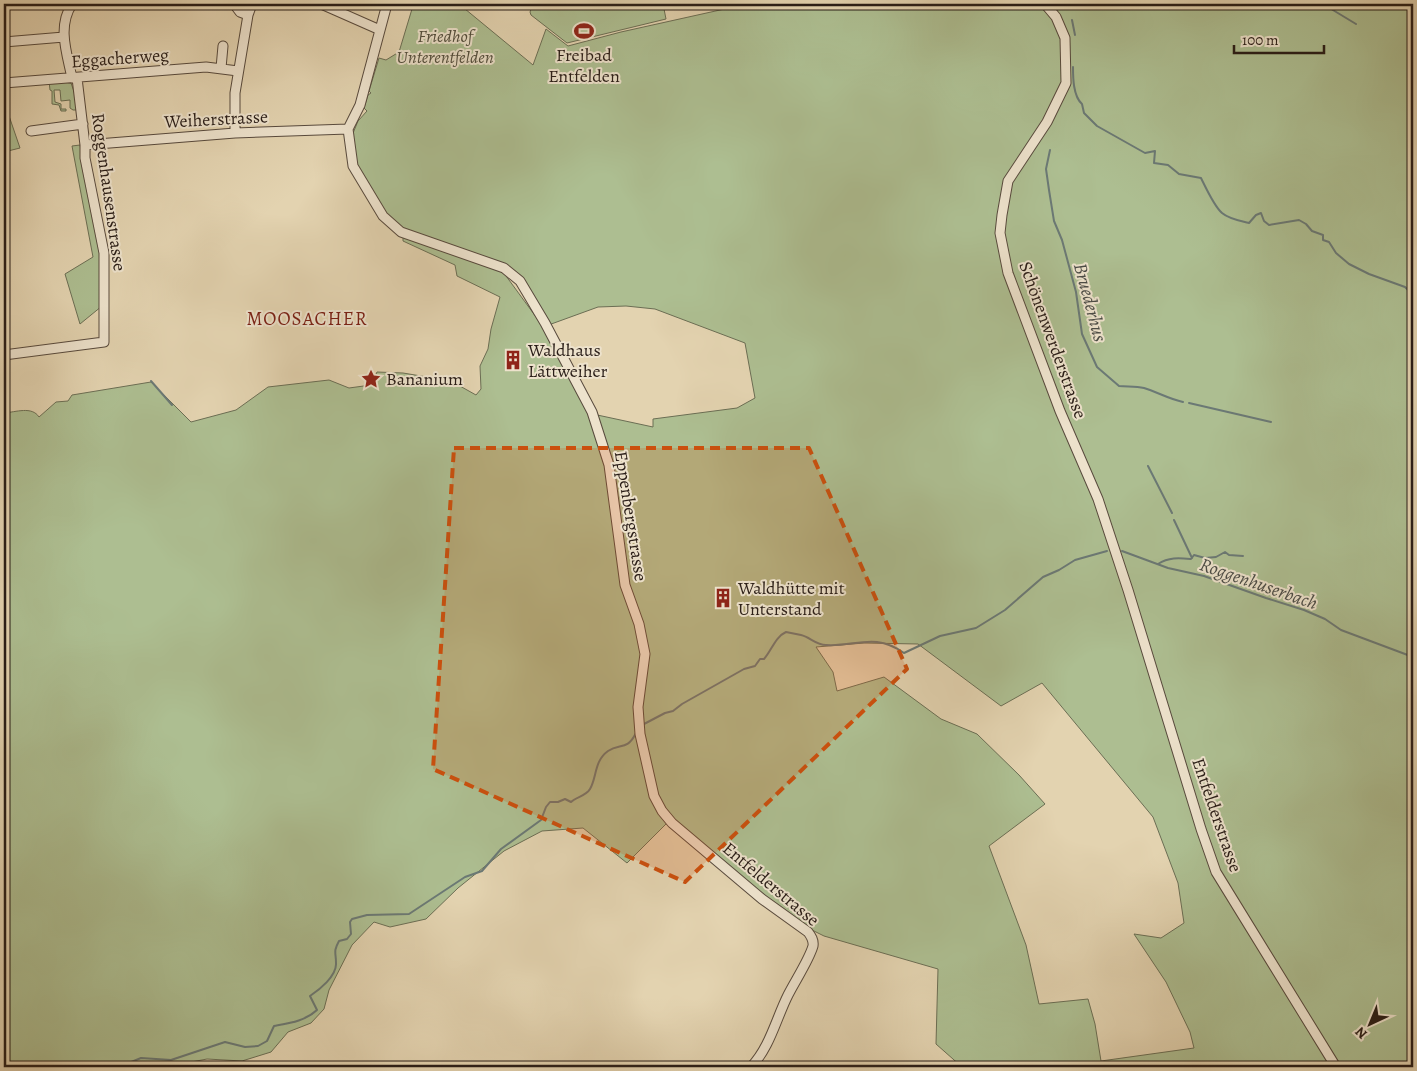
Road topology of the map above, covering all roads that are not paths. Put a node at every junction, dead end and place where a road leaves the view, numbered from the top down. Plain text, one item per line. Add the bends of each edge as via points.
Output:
1 (72, 4) edge
2 (234, 4) edge
3 (252, 4) edge
4 (388, 4) edge
5 (1045, 4) edge
6 (325, 5) edge
7 (248, 15) junction
8 (380, 30) junction
9 (64, 38) junction
10 (4, 42) edge
11 (223, 46) dead end
12 (221, 68) junction
13 (238, 71) junction
14 (75, 78) junction
15 (4, 83) edge
16 (83, 124) junction
17 (348, 129) junction
18 (32, 131) dead end
19 (235, 133) junction
20 (86, 145) junction
21 (4, 355) edge
22 (1116, 552) joint
23 (640, 734) joint
24 (751, 1067) edge
25 (1336, 1067) edge

1 - 9 street, Roggenhausenstrasse via 64,23
2 - 7 street via 240,12
3 - 7 street
4 - 8 street
5 - 22 street, Schönenwerderstrasse via 1056,17 1065,38 1066,83 1047,122 1008,181 1000,233 1008,273
6 - 8 street
7 - 13 street
8 - 17 street via 360,105
9 - 10 street
9 - 14 street, Roggenhausenstrasse
11 - 12 street
12 - 13 street, Eggacherweg
12 - 14 street, Eggacherweg
13 - 19 street
14 - 15 street, Eggacherweg
14 - 16 street, Roggenhausenstrasse
16 - 18 street
16 - 20 street, Roggenhausenstrasse
17 - 19 street, Weiherstrasse
17 - 23 street, Eppenbergstrasse via 353,166 383,216 403,234 504,268 520,281 592,412 609,465 625,585 639,624 645,654 638,707
19 - 20 street, Weiherstrasse
20 - 21 street, Roggenhausenstrasse via 85,158 104,253 104,342
22 - 25 street, Entfelderstrasse via 1216,872
23 - 24 street, Entfelderstrasse via 654,796 672,823 762,899 812,936 813,946 761,1057

